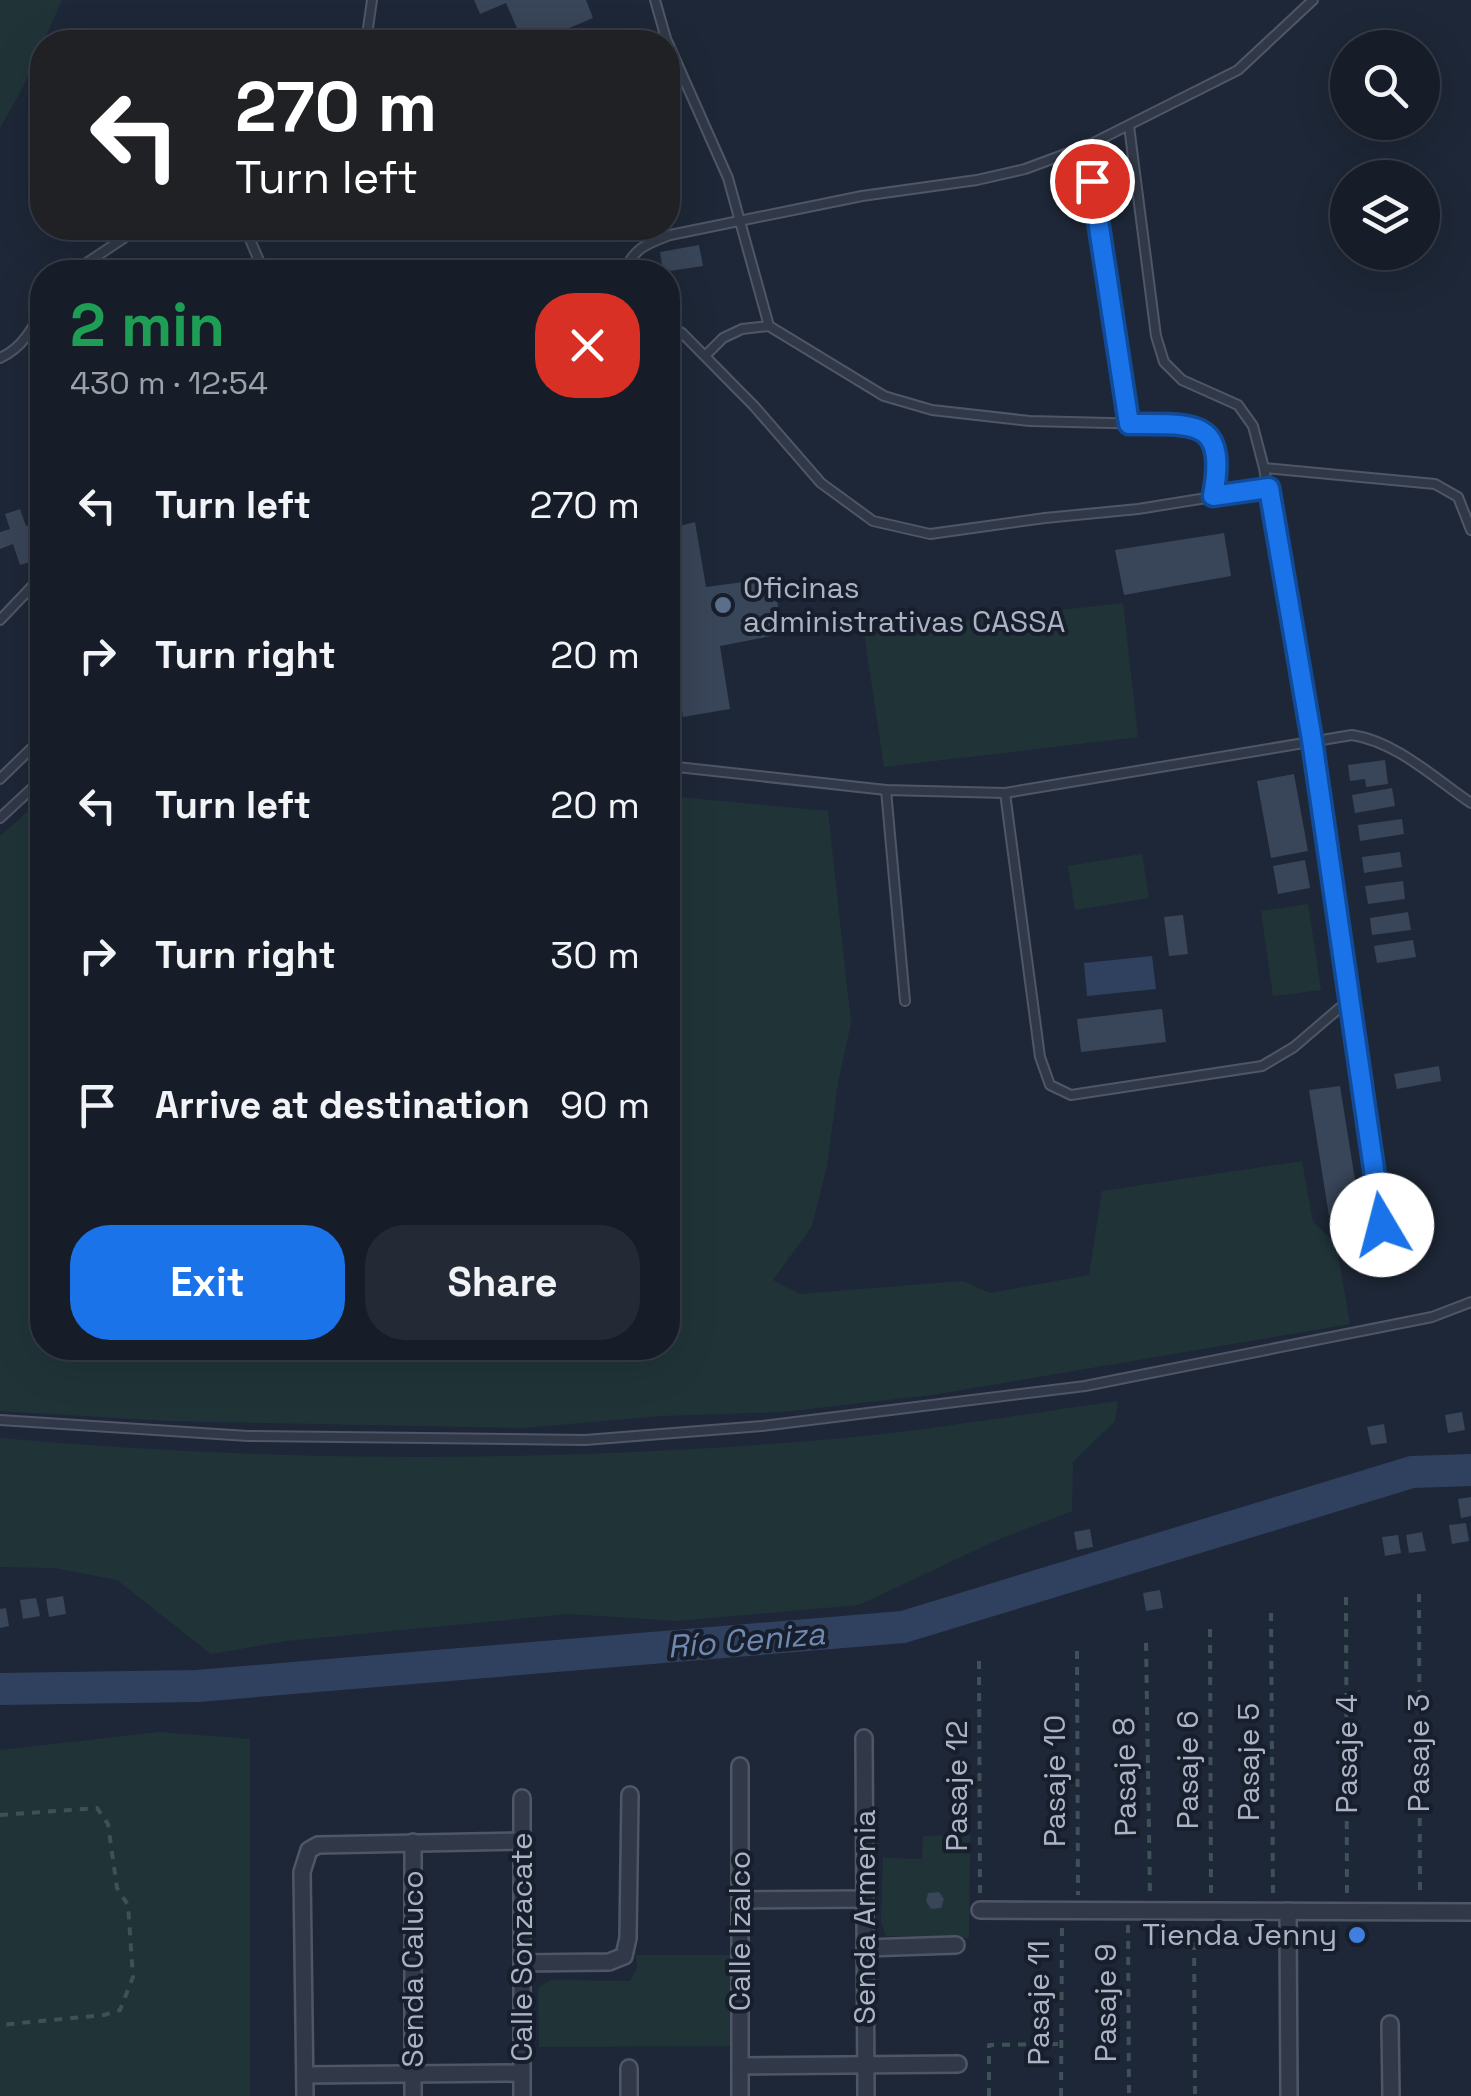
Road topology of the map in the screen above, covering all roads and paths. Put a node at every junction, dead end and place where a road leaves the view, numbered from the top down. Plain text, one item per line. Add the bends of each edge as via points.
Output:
1 (372, 0) edge
2 (655, 0) edge
3 (1313, 0) edge
4 (368, 30) edge
5 (663, 30) edge
6 (680, 72) edge
7 (1129, 126) junction
8 (1087, 146) junction
9 (741, 220) junction
10 (680, 232) edge
11 (121, 240) edge
12 (655, 240) edge
13 (91, 260) edge
14 (629, 260) edge
15 (769, 326) junction
16 (30, 333) edge
17 (680, 334) edge
18 (705, 356) junction
19 (0, 358) edge
20 (1129, 424) junction
21 (1264, 468) junction
22 (1269, 488) junction
23 (1213, 496) junction
24 (1471, 530) edge
25 (30, 589) edge
26 (0, 620) edge
27 (1312, 740) junction
28 (30, 749) edge
29 (680, 767) edge
30 (0, 778) edge
31 (30, 790) edge
32 (886, 790) junction
33 (1005, 792) junction
34 (1471, 804) edge
35 (0, 818) edge
36 (1350, 999) junction
37 (905, 1001) dead end
38 (1382, 1225) dead end
39 (1471, 1302) edge
40 (0, 1420) edge
41 (1419, 1594) dead end
42 (1346, 1597) dead end
43 (1271, 1613) dead end
44 (1210, 1629) dead end
45 (1146, 1643) dead end
46 (1077, 1651) dead end
47 (980, 1661) dead end
48 (864, 1738) dead end
49 (740, 1766) dead end
50 (630, 1795) dead end
51 (522, 1798) dead end
52 (0, 1816) edge
53 (522, 1841) junction
54 (413, 1842) junction
55 (865, 1899) junction
56 (740, 1900) junction
57 (980, 1910) joint
58 (1070, 1910) junction
59 (1128, 1910) junction
60 (1150, 1910) junction
61 (1202, 1910) junction
62 (1280, 1911) junction
63 (1347, 1911) junction
64 (1420, 1912) junction
65 (1471, 1912) edge
66 (956, 1945) dead end
67 (865, 1948) junction
68 (522, 1963) junction
69 (0, 2024) edge
70 (1390, 2024) dead end
71 (1062, 2044) junction
72 (958, 2064) dead end
73 (866, 2065) junction
74 (740, 2066) junction
75 (629, 2068) dead end
76 (522, 2073) junction
77 (306, 2074) junction
78 (413, 2075) junction
79 (306, 2096) edge
80 (414, 2096) edge
81 (522, 2096) edge
82 (629, 2096) edge
83 (740, 2096) edge
84 (866, 2096) edge
85 (989, 2096) edge
86 (1062, 2096) edge
87 (1129, 2096) edge
88 (1194, 2096) edge
89 (1289, 2096) edge
90 (1390, 2096) edge

1 - 4 lane
2 - 5 lane
3 - 7 lane via 1238,70
6 - 9 lane
7 - 8 lane
7 - 21 lane via 1164,362 1182,380 1238,405 1253,426
8 - 9 lane via 977,180
8 - 20 lane
9 - 10 lane
9 - 15 lane
11 - 13 lane
12 - 14 lane
15 - 18 lane via 742,328
15 - 20 lane via 884,396 932,410
16 - 19 lane
17 - 18 lane
18 - 23 lane via 821,483 873,522 930,534
20 - 23 lane via 1189,425 1206,433 1216,449
21 - 22 lane
21 - 24 lane via 1435,484 1458,497
22 - 23 lane
22 - 27 lane
25 - 26 lane
27 - 33 lane
27 - 34 lane via 1374,738
27 - 36 lane
28 - 30 lane
29 - 32 lane
31 - 35 lane
32 - 33 lane
32 - 37 lane
33 - 36 lane via 1040,1057 1050,1085 1071,1095 1262,1066
36 - 38 lane
39 - 40 lane via 1432,1317 1085,1386 762,1426 566,1440 248,1436
41 - 64 path, Pasaje 3
42 - 63 path, Pasaje 4
43 - 62 path, Pasaje 5
44 - 61 path, Pasaje 6
45 - 60 path, Pasaje 8
46 - 58 path, Pasaje 10
47 - 57 path, Pasaje 12
48 - 55 street, Senda Armenia
49 - 56 street, Calle Izalco
50 - 68 street via 624,1956
51 - 53 street, Calle Sonzacate
52 - 69 path via 97,1808 108,1824 116,1888 128,1905 133,1977 120,2010 104,2016
53 - 54 street
53 - 68 street, Calle Sonzacate
54 - 77 street via 318,1845 304,1859
54 - 78 street, Senda Caluco
55 - 56 street
55 - 67 street, Senda Armenia
56 - 74 street, Calle Izalco
57 - 58 street
58 - 59 street
58 - 71 path, Pasaje 11
59 - 60 street
59 - 87 path, Pasaje 9
60 - 61 street
61 - 62 street
61 - 88 path, Pasaje 6
62 - 63 street
62 - 89 street
63 - 64 street
64 - 65 street
66 - 67 street
67 - 73 street, Senda Armenia
68 - 76 street, Calle Sonzacate
70 - 90 street
71 - 85 path via 989,2046
71 - 86 path, Pasaje 11
72 - 73 street
73 - 74 street
73 - 84 street, Senda Armenia
74 - 83 street, Calle Izalco
75 - 82 street
76 - 78 street
76 - 81 street, Calle Sonzacate
77 - 78 street
77 - 79 street
78 - 80 street, Senda Caluco

